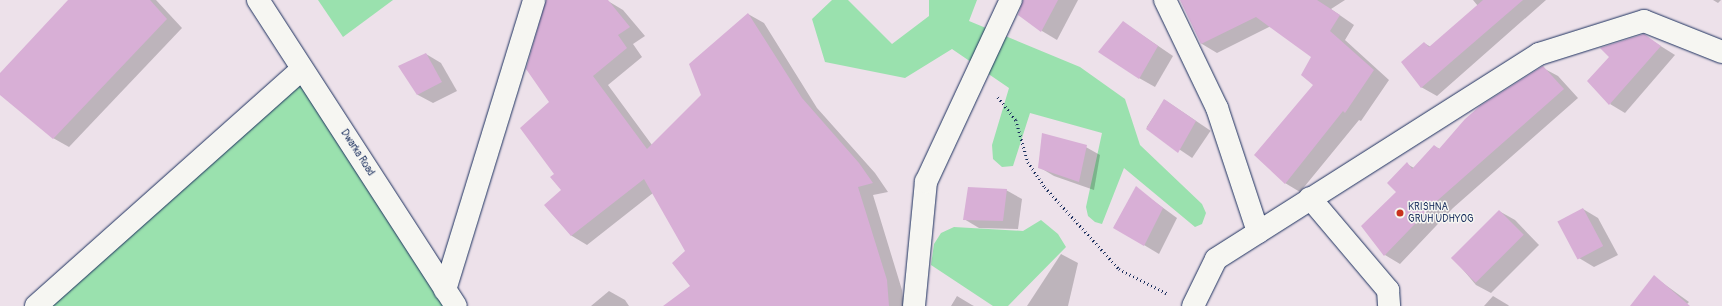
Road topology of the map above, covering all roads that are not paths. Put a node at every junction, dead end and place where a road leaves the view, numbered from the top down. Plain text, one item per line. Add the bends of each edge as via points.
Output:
1 (258, 0) edge
2 (534, 0) edge
3 (1011, 0) edge
4 (1165, 0) edge
5 (1722, 52) edge
6 (302, 69) junction
7 (1310, 198) junction
8 (1258, 232) junction
9 (451, 298) edge
10 (36, 306) edge
11 (914, 306) edge
12 (1193, 306) edge
13 (1389, 306) edge

1 - 6 street, Dwarka Road
2 - 9 street
3 - 11 street via 926,182
4 - 8 street via 1217,108
5 - 7 street via 1644,21 1539,54
6 - 9 street, Dwarka Road
6 - 10 street
7 - 8 street
7 - 13 street via 1388,290
8 - 12 street via 1216,259

